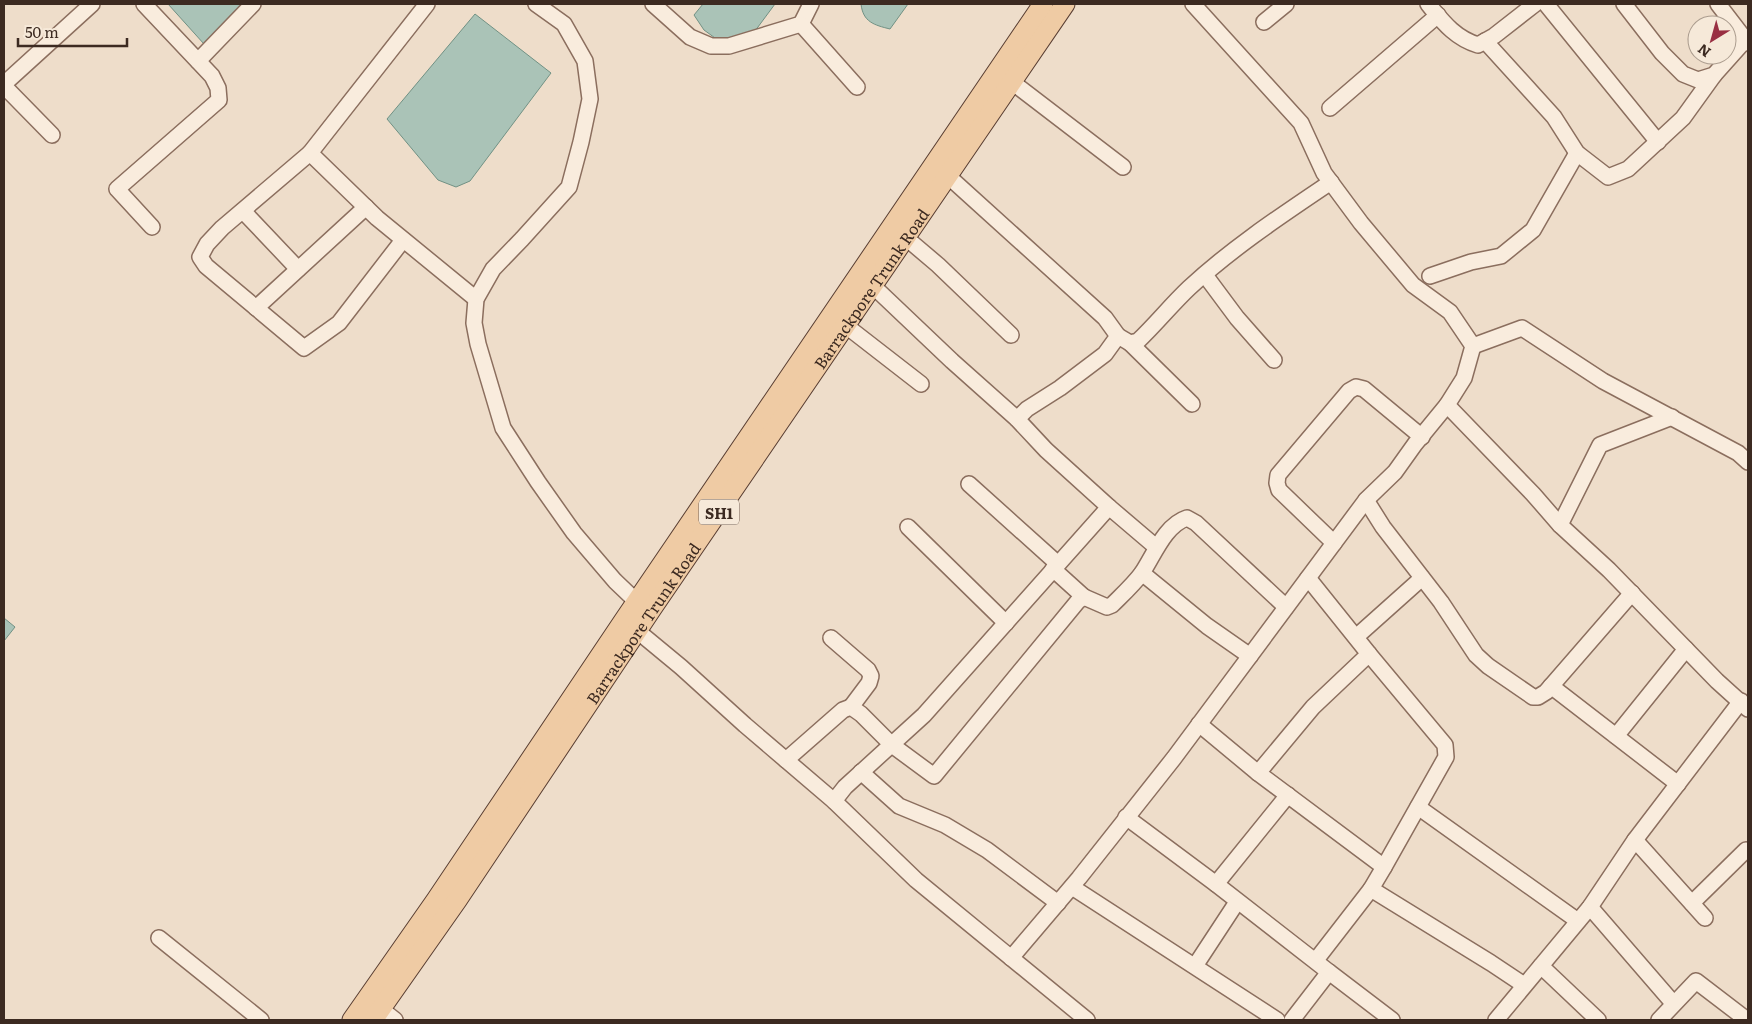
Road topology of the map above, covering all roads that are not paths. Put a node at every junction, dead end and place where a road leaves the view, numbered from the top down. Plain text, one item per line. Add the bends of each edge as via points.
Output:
1 (92, 4) edge
2 (144, 4) edge
3 (254, 4) edge
4 (427, 4) edge
5 (536, 4) edge
6 (653, 4) edge
7 (811, 4) edge
8 (1043, 4) edge
9 (1066, 4) edge
10 (1193, 4) edge
11 (1286, 4) edge
12 (1428, 4) edge
13 (1535, 4) edge
14 (1546, 4) edge
15 (1624, 4) edge
16 (1718, 4) edge
17 (1438, 15) junction
18 (1264, 22) dead end
19 (801, 24) junction
20 (1747, 40) edge
21 (1485, 41) junction
22 (198, 62) junction
23 (1714, 75) junction
24 (1012, 82) junction
25 (4, 85) edge
26 (857, 87) dead end
27 (1330, 108) dead end
28 (52, 135) dead end
29 (1658, 142) junction
30 (310, 153) junction
31 (1577, 153) junction
32 (1123, 167) dead end
33 (948, 176) junction
34 (1330, 182) junction
35 (366, 207) junction
36 (243, 211) junction
37 (152, 227) dead end
38 (905, 237) junction
39 (403, 240) junction
40 (298, 269) junction
41 (1205, 274) junction
42 (1430, 276) dead end
43 (872, 285) junction
44 (475, 303) junction
45 (256, 308) junction
46 (462, 324) dead end
47 (846, 325) junction
48 (1010, 336) dead end
49 (1124, 339) junction
50 (1473, 346) junction
51 (1274, 360) dead end
52 (921, 384) dead end
53 (1192, 404) dead end
54 (1447, 405) junction
55 (1672, 417) junction
56 (1018, 419) junction
57 (1422, 437) junction
58 (1748, 462) edge
59 (969, 484) dead end
60 (1366, 500) junction
61 (1108, 507) junction
62 (1560, 525) junction
63 (908, 527) dead end
64 (1334, 543) junction
65 (1156, 547) junction
66 (1056, 567) junction
67 (1142, 573) junction
68 (1308, 578) junction
69 (1422, 578) junction
70 (1632, 593) junction
71 (1084, 597) junction
72 (637, 602) junction
73 (1286, 607) junction
74 (1006, 623) junction
75 (631, 626) junction
76 (1356, 637) junction
77 (831, 638) dead end
78 (1686, 649) junction
79 (1369, 654) junction
80 (1250, 656) junction
81 (1551, 686) junction
82 (1744, 705) edge
83 (851, 707) junction
84 (1199, 724) junction
85 (1616, 736) junction
86 (892, 745) junction
87 (786, 760) junction
88 (861, 772) junction
89 (1258, 773) junction
90 (1678, 784) junction
91 (1288, 795) junction
92 (834, 801) junction
93 (1418, 807) junction
94 (1126, 817) junction
95 (1635, 840) junction
96 (1746, 850) dead end
97 (1384, 867) junction
98 (1216, 884) junction
99 (1072, 887) junction
100 (1371, 889) junction
101 (1237, 902) junction
102 (1058, 903) junction
103 (1692, 903) junction
104 (1590, 907) junction
105 (1705, 918) dead end
106 (1578, 921) junction
107 (159, 938) dead end
108 (1010, 958) junction
109 (1316, 960) junction
110 (1195, 966) junction
111 (1541, 966) junction
112 (1329, 972) junction
113 (1524, 986) junction
114 (1673, 1003) junction
115 (383, 1017) edge
116 (261, 1020) edge
117 (352, 1020) edge
118 (1087, 1020) edge
119 (1277, 1020) edge
120 (1292, 1020) edge
121 (1392, 1020) edge
122 (1496, 1020) edge
123 (1598, 1020) edge
124 (1659, 1020) edge
125 (1746, 1020) edge

1 - 25 street
2 - 22 street
3 - 22 street
4 - 30 street
5 - 44 street via 564,24 585,61 590,99 569,187 493,269
6 - 19 street via 690,37 711,46 729,46
7 - 19 street
8 - 72 main road, Barrackpore Trunk Road / SH1
9 - 24 main road, Barrackpore Trunk Road / SH1
10 - 34 street via 1301,123
11 - 18 street
12 - 17 street
13 - 21 street
14 - 29 street
15 - 23 street via 1682,74 1698,80
16 - 20 street
17 - 21 street via 1464,41 1478,45
17 - 27 street
19 - 26 street
20 - 23 street
21 - 31 street via 1554,118
22 - 37 street via 212,76 219,100 117,189
23 - 29 street via 1683,118
24 - 32 street
24 - 33 main road, Barrackpore Trunk Road / SH1
25 - 28 street
29 - 31 street via 1628,169 1608,177
30 - 35 street
30 - 36 street
31 - 42 street via 1533,230 1501,256
33 - 38 main road, Barrackpore Trunk Road / SH1
33 - 49 street
34 - 41 street via 1265,226
34 - 50 street via 1413,285 1450,312
35 - 39 street
35 - 40 street
36 - 40 street
36 - 45 street via 206,244 200,257 206,266
38 - 43 main road, Barrackpore Trunk Road / SH1
38 - 48 street
39 - 44 street
39 - 45 street via 339,323 304,348
40 - 45 street
41 - 49 street via 1138,341
41 - 51 street via 1237,318
43 - 47 main road, Barrackpore Trunk Road / SH1
43 - 56 street
44 - 46 street
44 - 72 street via 478,344 503,428 574,533
47 - 52 street
47 - 75 main road, Barrackpore Trunk Road / SH1
49 - 53 street
49 - 56 street via 1027,409
50 - 54 street via 1464,378
50 - 55 street via 1522,328 1603,381
54 - 57 street
54 - 62 street
55 - 58 street via 1738,453
55 - 62 street via 1600,446
56 - 61 street via 1046,450
57 - 60 street via 1395,472
57 - 64 street via 1364,389 1356,387 1349,391 1278,475 1279,490
59 - 66 street
60 - 64 street
60 - 69 street
61 - 65 street
61 - 66 street
62 - 70 street
63 - 74 street
64 - 68 street
65 - 67 street
65 - 73 street via 1179,521 1187,518
66 - 71 street
66 - 74 street
67 - 71 street via 1112,605 1107,607
67 - 80 street via 1206,626
68 - 73 street
68 - 76 street
69 - 76 street
69 - 81 street via 1476,655 1488,666 1533,697 1538,698
70 - 78 street
70 - 81 street
71 - 86 street via 934,776
72 - 75 main road, Barrackpore Trunk Road / SH1
73 - 80 street
74 - 86 street via 924,715
75 - 87 street
75 - 115 main road, Barrackpore Trunk Road / SH1
75 - 117 main road, Barrackpore Trunk Road / SH1
76 - 79 street
77 - 83 street via 871,676
78 - 82 street
78 - 85 street
79 - 89 street via 1313,707
79 - 93 street via 1447,748 1446,757
80 - 84 street
81 - 85 street
82 - 90 street
83 - 86 street
83 - 87 street via 843,710
84 - 89 street
84 - 94 street
85 - 90 street
86 - 88 street
87 - 92 street
88 - 92 street
88 - 102 street via 899,806 962,835
89 - 91 street
90 - 95 street
91 - 97 street
91 - 98 street
92 - 108 street via 916,880
93 - 97 street
93 - 106 street
94 - 98 street
94 - 99 street
95 - 103 street
95 - 104 street
96 - 103 street
97 - 100 street
98 - 101 street
99 - 102 street
99 - 110 street
100 - 109 street
100 - 113 street
101 - 109 street
101 - 110 street
102 - 108 street
103 - 105 street
104 - 106 street
104 - 114 street
106 - 111 street
107 - 116 street
108 - 118 street
109 - 112 street
110 - 119 street
111 - 113 street
111 - 123 street
112 - 120 street
112 - 121 street
113 - 122 street
114 - 124 street
114 - 125 street via 1696,981

